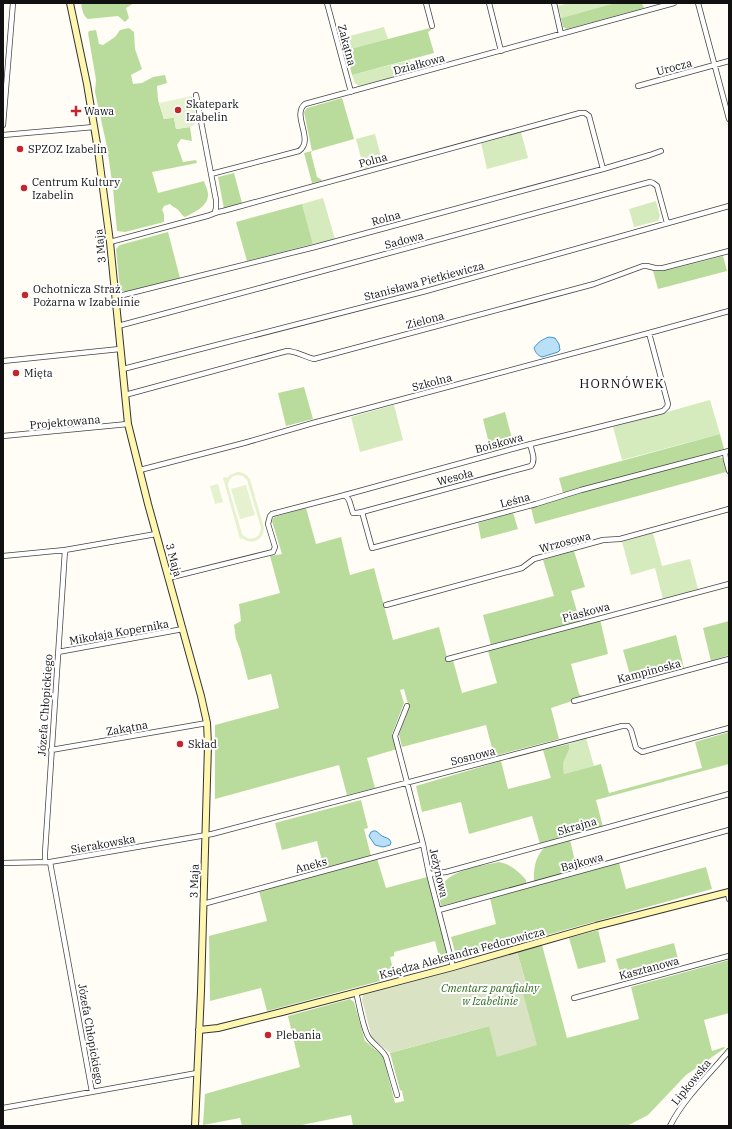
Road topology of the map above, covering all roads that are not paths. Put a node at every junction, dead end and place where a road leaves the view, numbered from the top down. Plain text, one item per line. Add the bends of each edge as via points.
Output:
1 (13, 3) edge
2 (70, 3) edge
3 (327, 3) edge
4 (426, 3) edge
5 (489, 3) edge
6 (554, 3) edge
7 (674, 3) edge
8 (698, 3) edge
9 (432, 26) dead end
10 (561, 34) junction
11 (501, 51) junction
12 (729, 61) edge
13 (715, 65) junction
14 (638, 86) dead end
15 (351, 92) junction
16 (196, 95) dead end
17 (729, 119) edge
18 (3, 125) edge
19 (94, 127) junction
20 (3, 135) edge
21 (661, 151) dead end
22 (603, 169) junction
23 (211, 174) junction
24 (729, 206) edge
25 (215, 212) junction
26 (667, 222) junction
27 (110, 242) junction
28 (729, 250) edge
29 (115, 297) junction
30 (729, 311) edge
31 (118, 326) junction
32 (649, 334) junction
33 (120, 349) junction
34 (3, 361) edge
35 (122, 369) junction
36 (125, 395) junction
37 (128, 424) junction
38 (3, 436) edge
39 (530, 444) junction
40 (727, 452) edge
41 (140, 470) junction
42 (729, 471) edge
43 (345, 495) junction
44 (729, 509) edge
45 (362, 512) junction
46 (156, 534) junction
47 (65, 550) junction
48 (3, 556) edge
49 (168, 578) junction
50 (729, 584) edge
51 (386, 605) dead end
52 (183, 629) junction
53 (58, 652) junction
54 (448, 659) dead end
55 (729, 659) edge
56 (574, 701) dead end
57 (407, 706) dead end
58 (207, 723) junction
59 (729, 728) edge
60 (51, 750) junction
61 (407, 782) junction
62 (729, 794) edge
63 (729, 830) edge
64 (205, 835) junction
65 (423, 844) junction
66 (48, 862) junction
67 (3, 863) edge
68 (429, 874) junction
69 (729, 894) edge
70 (203, 904) junction
71 (439, 910) junction
72 (729, 956) edge
73 (453, 967) junction
74 (356, 992) junction
75 (574, 998) dead end
76 (199, 1030) junction
77 (729, 1051) edge
78 (197, 1073) junction
79 (92, 1092) junction
80 (397, 1095) dead end
81 (3, 1108) edge
82 (195, 1126) edge
83 (670, 1126) edge

1 - 18 street
2 - 19 street, 3 Maja
3 - 15 street, Zakątna
4 - 9 street
5 - 11 street
6 - 10 street
7 - 10 street, Działkowa
8 - 13 street
10 - 11 street, Działkowa
11 - 15 street, Działkowa
12 - 13 street, Urocza
13 - 14 street, Urocza
13 - 17 street
15 - 23 street, Działkowa via 302,106 300,112 305,142 299,151
16 - 23 street
19 - 20 street
19 - 27 street, 3 Maja
21 - 22 street, Rolna
22 - 25 street, Polna via 589,116 580,113
22 - 29 street, Rolna via 315,248
23 - 25 street via 216,200
24 - 26 street, Stanisława Pietkiewicza
25 - 27 street, Polna
26 - 31 street, Sadowa via 657,186 650,182
26 - 35 street, Stanisława Pietkiewicza via 426,291
27 - 29 street, 3 Maja
28 - 36 street, Zielona via 663,268 643,266 594,284 314,359 287,351
29 - 31 street, 3 Maja
30 - 32 street, Szkolna
31 - 33 street, 3 Maja
32 - 39 street, Boiskowa via 667,407
32 - 41 street, Szkolna
33 - 34 street
33 - 35 street, 3 Maja
35 - 36 street, 3 Maja
36 - 37 street, 3 Maja
37 - 38 street, Projektowana
37 - 41 street, 3 Maja
39 - 43 street, Boiskowa
39 - 45 street, Wesoła via 534,460 531,466
40 - 42 street
40 - 45 street, Leśna via 380,547 372,548
41 - 46 street, 3 Maja
43 - 45 street via 353,512
43 - 49 street, Boiskowa via 272,514 268,524 275,547 272,552
44 - 51 street, Wrzosowa via 534,559 522,568
46 - 47 street
46 - 49 street, 3 Maja
47 - 48 street
47 - 53 street, Józefa Chłopickiego
49 - 52 street, 3 Maja
50 - 54 street, Piaskowa
52 - 53 street, Mikołaja Kopernika
52 - 58 street, 3 Maja
53 - 60 street, Józefa Chłopickiego
55 - 56 street, Kampinoska
57 - 61 street via 395,736
58 - 60 street, Zakątna
58 - 64 street, 3 Maja
59 - 61 street, Sosnowa via 642,752 636,748 628,726 622,726
60 - 66 street, Józefa Chłopickiego via 45,853
61 - 64 street, Sosnowa
61 - 65 street, Jeżynowa
62 - 68 street, Skrajna via 446,872
63 - 71 street, Bajkowa
64 - 66 street, Sierakowska
64 - 70 street, 3 Maja
65 - 68 street, Jeżynowa
65 - 70 street, Aneks
66 - 67 street, Sierakowska
66 - 79 street, Józefa Chłopickiego
68 - 71 street, Jeżynowa
69 - 73 street, Księdza Aleksandra Fedorowicza via 596,926
70 - 76 street, 3 Maja
71 - 73 street, Jeżynowa
72 - 75 street, Kasztanowa
73 - 74 street, Księdza Aleksandra Fedorowicza
74 - 76 street, Księdza Aleksandra Fedorowicza via 218,1028
74 - 80 street via 366,1033 385,1054
76 - 78 street, 3 Maja
77 - 83 street, Lipkowska via 684,1104
78 - 79 street
78 - 82 street, 3 Maja
79 - 81 street

